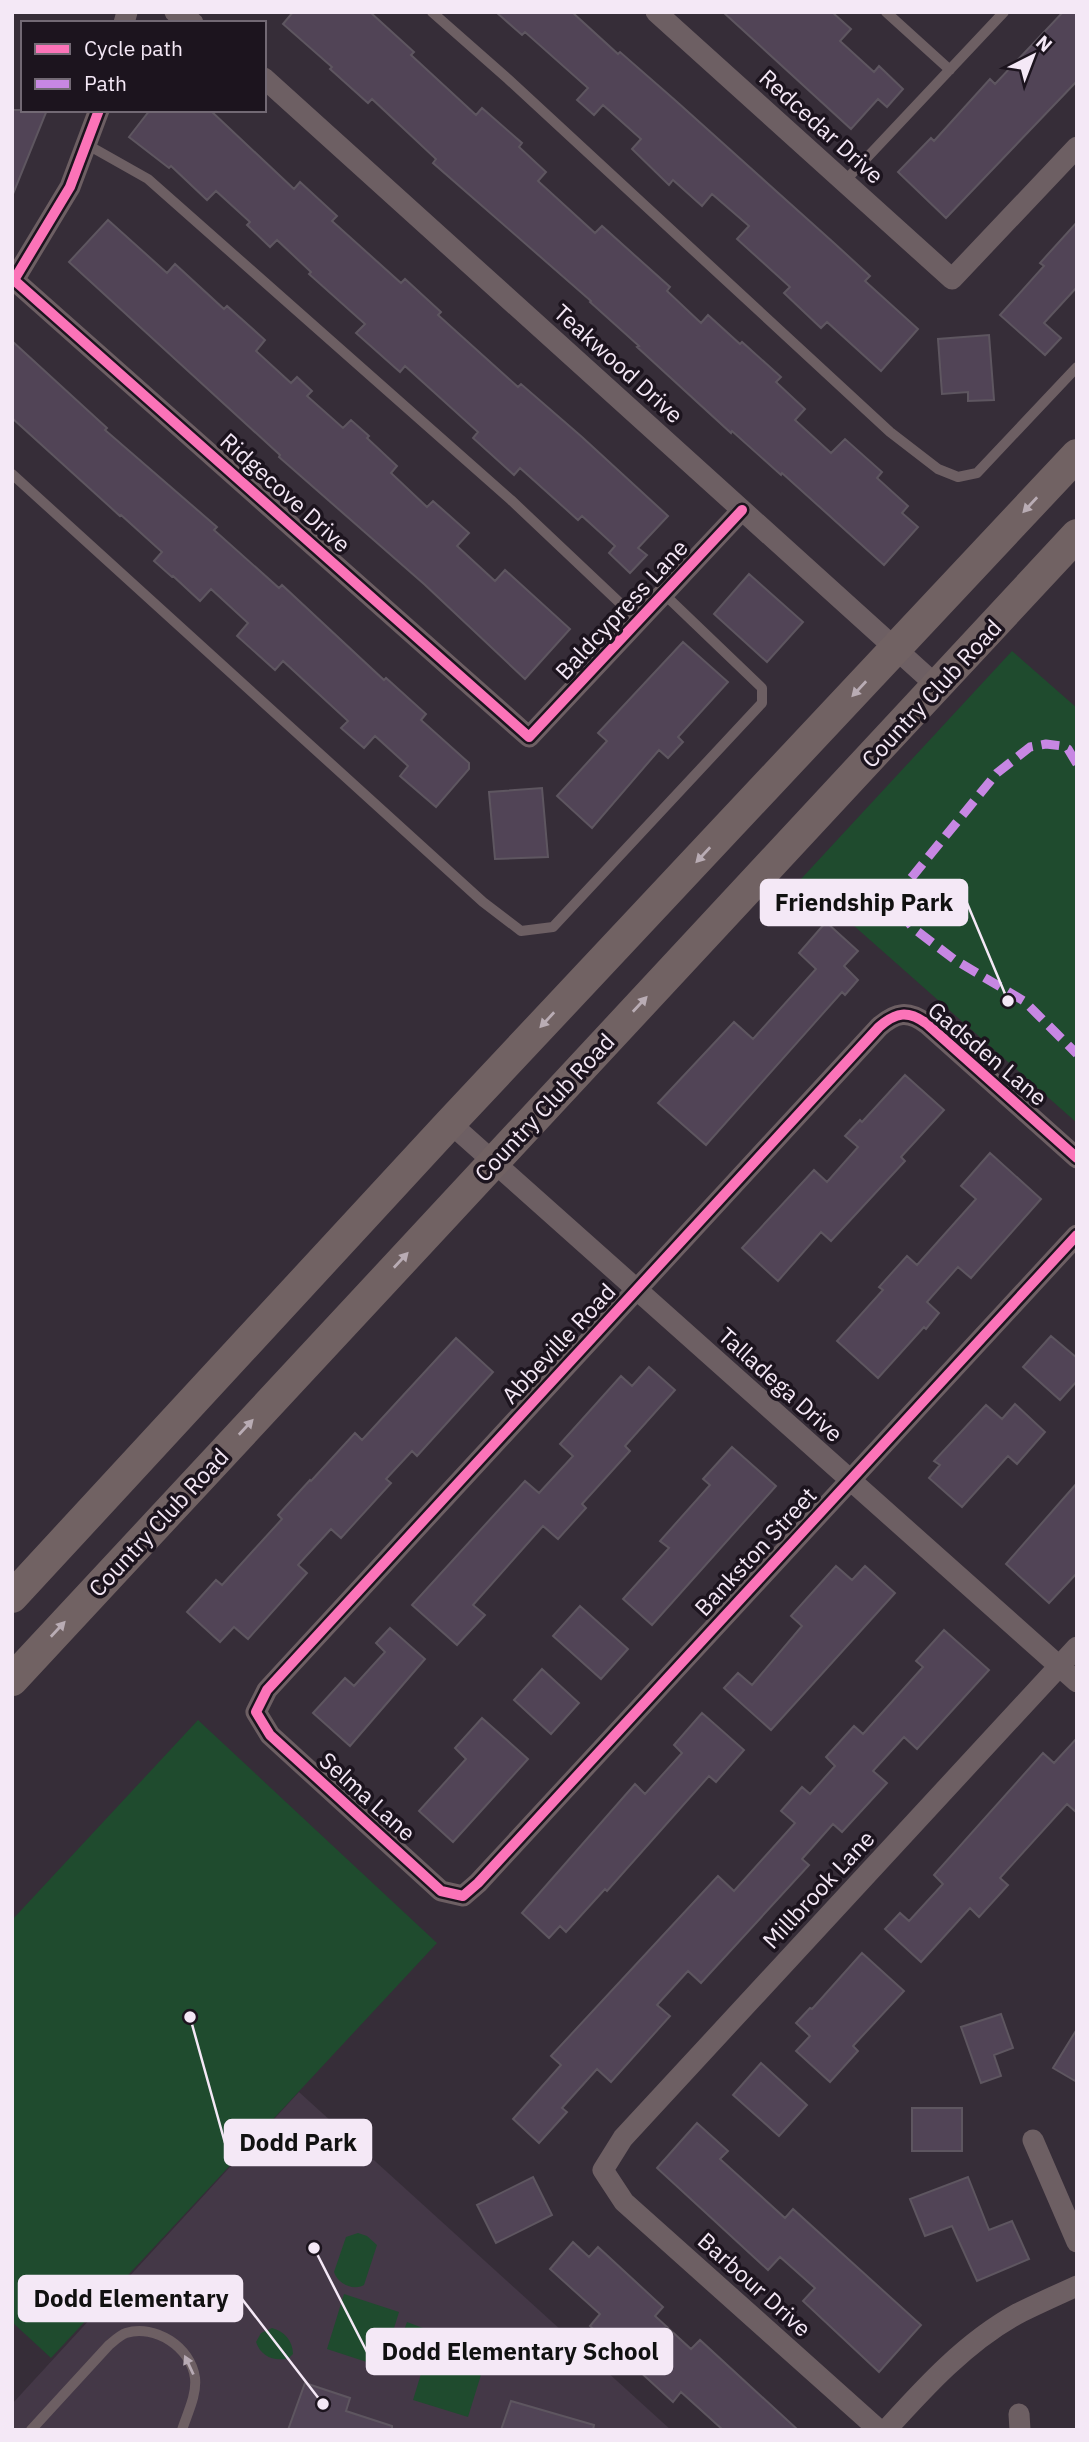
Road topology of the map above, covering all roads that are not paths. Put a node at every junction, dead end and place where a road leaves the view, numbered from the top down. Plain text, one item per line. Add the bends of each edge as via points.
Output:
1 (432, 12) edge
2 (656, 12) edge
3 (886, 12) edge
4 (1004, 12) edge
5 (950, 69) junction
6 (266, 80) edge
7 (98, 112) edge
8 (86, 144) junction
9 (1077, 147) edge
10 (844, 182) junction
11 (1077, 366) edge
12 (1071, 471) edge
13 (12, 474) edge
14 (742, 510) junction
15 (1077, 535) edge
16 (664, 594) junction
17 (639, 621) junction
18 (897, 649) junction
19 (938, 687) junction
20 (529, 737) joint
21 (902, 1013) joint
22 (450, 1123) junction
23 (1077, 1158) edge
24 (494, 1161) junction
25 (1077, 1235) edge
26 (636, 1289) junction
27 (849, 1480) junction
28 (12, 1597) edge
29 (1077, 1647) edge
30 (1059, 1667) junction
31 (12, 1680) edge
32 (1077, 1682) edge
33 (256, 1713) joint
34 (463, 1896) joint
35 (1033, 2140) dead end
36 (603, 2170) joint
37 (1077, 2242) edge
38 (1077, 2286) edge
39 (31, 2430) edge
40 (182, 2430) edge
41 (879, 2430) edge
42 (886, 2430) edge

1 - 11 lane via 890,432 938,470 958,477 976,472
2 - 10 street, Redcedar Drive
3 - 5 lane
4 - 5 lane
5 - 10 lane
6 - 14 street, Teakwood Drive
7 - 8 street
8 - 17 lane via 148,179 511,500
8 - 20 street, Ridgecove Drive via 70,187 14,279
9 - 10 street, Redcedar Drive via 951,279
12 -> 18 main road
13 - 16 lane via 473,893 521,931 553,927 762,703 762,688
14 - 16 street, Baldcypress Lane
14 - 18 street, Teakwood Drive
15 - 19 main road, Country Club Road
16 - 17 street, Baldcypress Lane
17 - 20 street, Baldcypress Lane
18 - 19 street, Teakwood Drive
18 -> 22 main road
24 -> 19 main road, Country Club Road
21 - 23 street, Gadsden Lane via 926,1024
21 - 26 street, Abbeville Road via 879,1027
22 - 24 street, Talladega Drive
22 - 28 main road
24 - 26 street, Talladega Drive
31 -> 24 main road, Country Club Road
25 - 27 street, Bankston Street
26 - 27 street, Talladega Drive
26 - 33 street, Abbeville Road via 267,1690
27 - 30 street, Talladega Drive
27 - 34 street, Bankston Street
29 - 30 street, Millbrook Lane
30 - 32 street, Talladega Drive
30 - 36 street, Millbrook Lane via 623,2138
33 - 34 street, Selma Lane via 270,1735 441,1891
35 - 37 street
36 - 41 street, Barbour Drive via 624,2202
38 - 42 street via 1015,2315 961,2354
40 -> 39 lane via 194,2391 190,2362 168,2339 138,2330 109,2345

